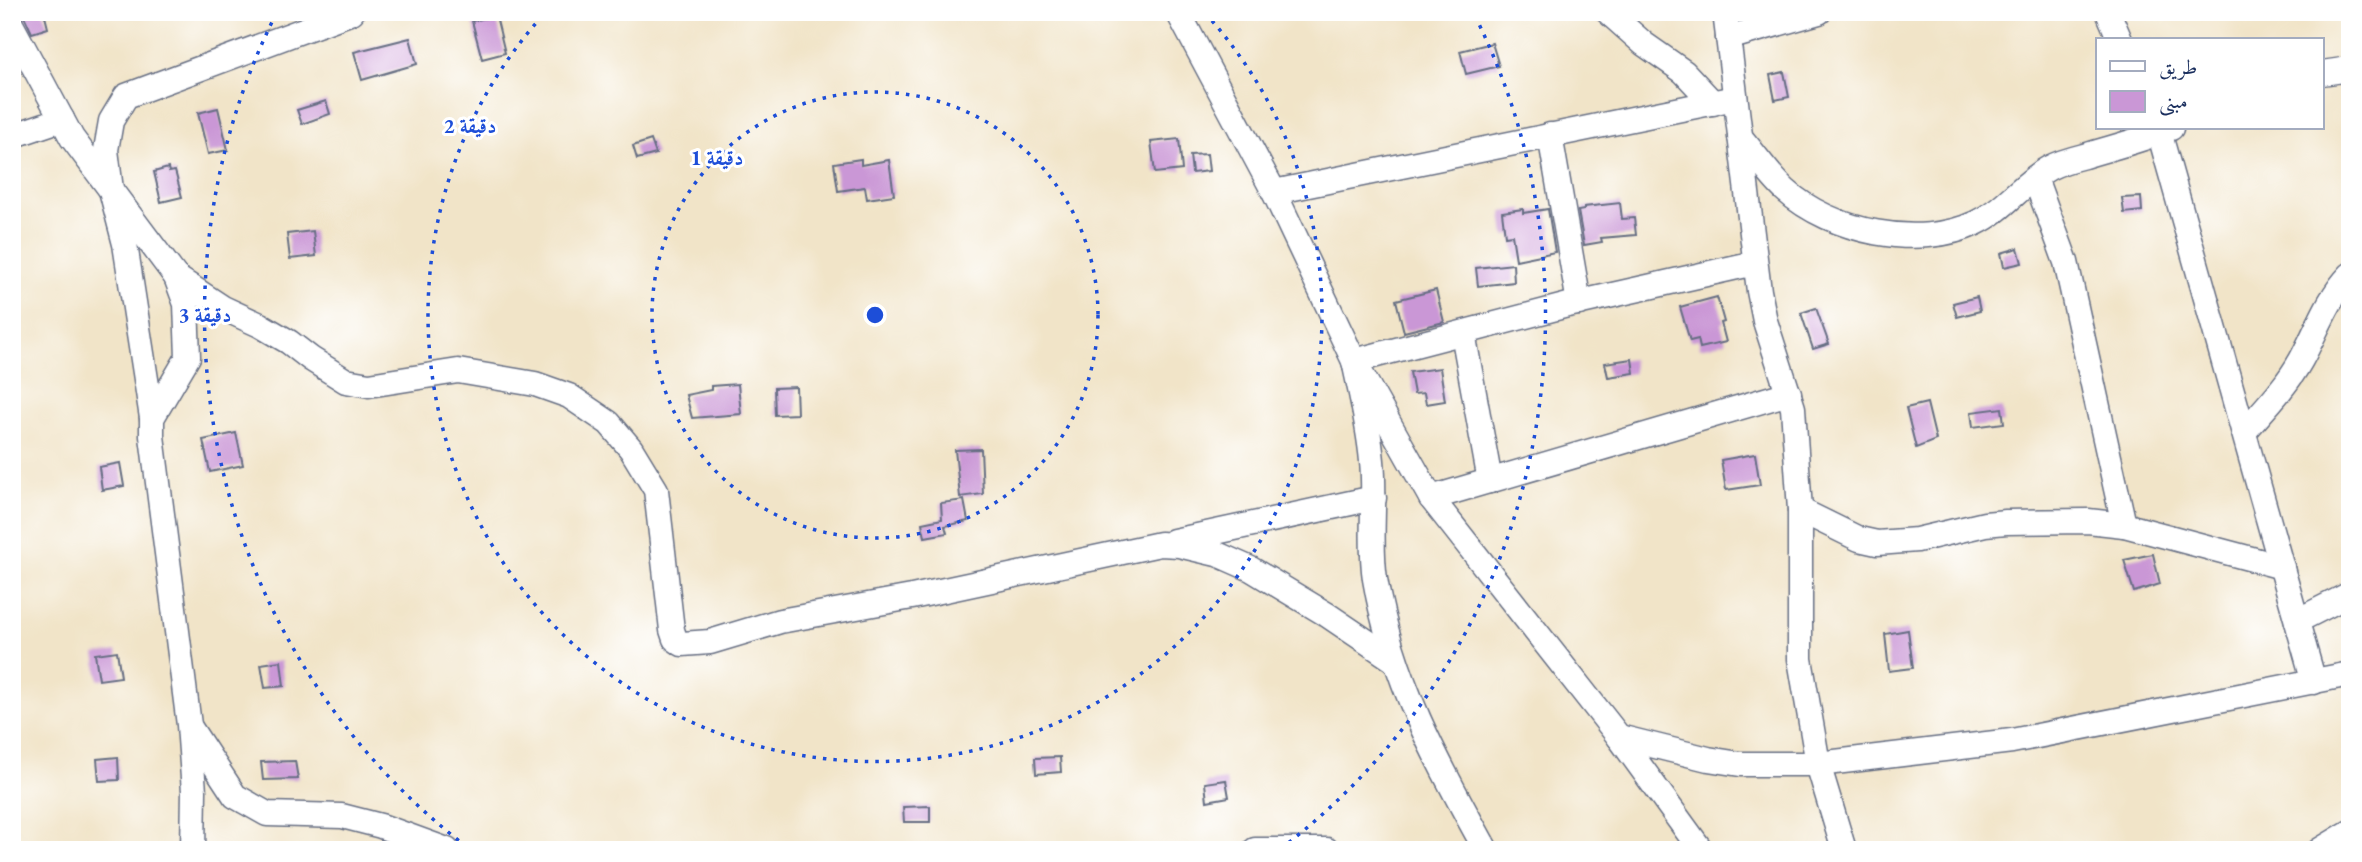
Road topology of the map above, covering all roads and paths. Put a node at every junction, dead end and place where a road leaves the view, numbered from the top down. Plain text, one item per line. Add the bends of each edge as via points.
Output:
1 (352, 12) edge
2 (1178, 12) edge
3 (1608, 12) edge
4 (1724, 12) edge
5 (1819, 12) edge
6 (2108, 12) edge
7 (12, 26) edge
8 (1728, 38) junction
9 (2119, 38) edge
10 (2350, 69) edge
11 (2324, 73) edge
12 (1724, 101) junction
13 (62, 119) junction
14 (2160, 130) edge
15 (2163, 130) edge
16 (1550, 135) junction
17 (12, 136) edge
18 (1740, 136) junction
19 (2035, 178) junction
20 (111, 190) junction
21 (1275, 192) junction
22 (1755, 263) junction
23 (2350, 275) edge
24 (176, 277) junction
25 (1579, 303) junction
26 (1463, 334) junction
27 (1354, 361) junction
28 (1789, 393) junction
29 (152, 418) junction
30 (2244, 432) junction
31 (1490, 481) junction
32 (1374, 498) junction
33 (1431, 498) junction
34 (1800, 510) junction
35 (2124, 525) junction
36 (1160, 544) junction
37 (2282, 568) junction
38 (2350, 594) edge
39 (2297, 621) junction
40 (1394, 660) junction
41 (2350, 674) edge
42 (2314, 682) junction
43 (189, 725) junction
44 (1619, 737) junction
45 (1818, 764) junction
46 (194, 791) junction
47 (2350, 832) edge
48 (192, 850) edge
49 (208, 850) edge
50 (447, 850) edge
51 (1255, 850) edge
52 (1327, 850) edge
53 (1486, 850) edge
54 (1701, 850) edge
55 (1844, 850) edge
56 (2320, 850) edge

1 - 20 street via 126,96 111,121 106,150
2 - 21 street
3 - 12 street
4 - 8 street
5 - 8 street
6 - 9 street
7 - 13 street
8 - 12 street
10 - 11 street
12 - 16 street
12 - 18 street
13 - 17 street
13 - 20 street
14 - 19 street via 2060,163
15 - 30 street
16 - 21 street
16 - 25 street
18 - 19 street via 1784,189 1806,206 1842,225 1879,233 1958,230 1992,215
18 - 22 street
19 - 35 street via 2066,262
20 - 24 street
20 - 29 street via 125,244
21 - 27 street
22 - 25 street
22 - 28 street via 1765,321
23 - 30 street via 2330,301 2288,381
24 - 29 street via 186,304 188,357
24 - 36 street via 223,309 260,324 346,381 369,385 458,371 535,384 569,396 609,423 656,490 672,630 682,644 710,642 780,621
25 - 26 street
26 - 27 street
26 - 31 street
27 - 32 street
27 - 33 street
28 - 31 street
28 - 34 street
29 - 43 street
30 - 37 street
31 - 33 street
32 - 36 street
32 - 40 street via 1374,574
33 - 44 street
34 - 35 street via 1877,543 2007,522
34 - 45 street via 1800,659
35 - 37 street
36 - 40 street via 1217,554 1251,569
37 - 39 street
38 - 39 street
39 - 42 street
40 - 53 street via 1437,762
41 - 42 street
42 - 45 street via 2012,741
43 - 46 street
43 - 50 street via 235,796 267,814 342,816
44 - 45 street via 1708,760
44 - 54 street
45 - 55 street
46 - 48 street
46 - 49 street
47 - 56 street
51 - 52 street

